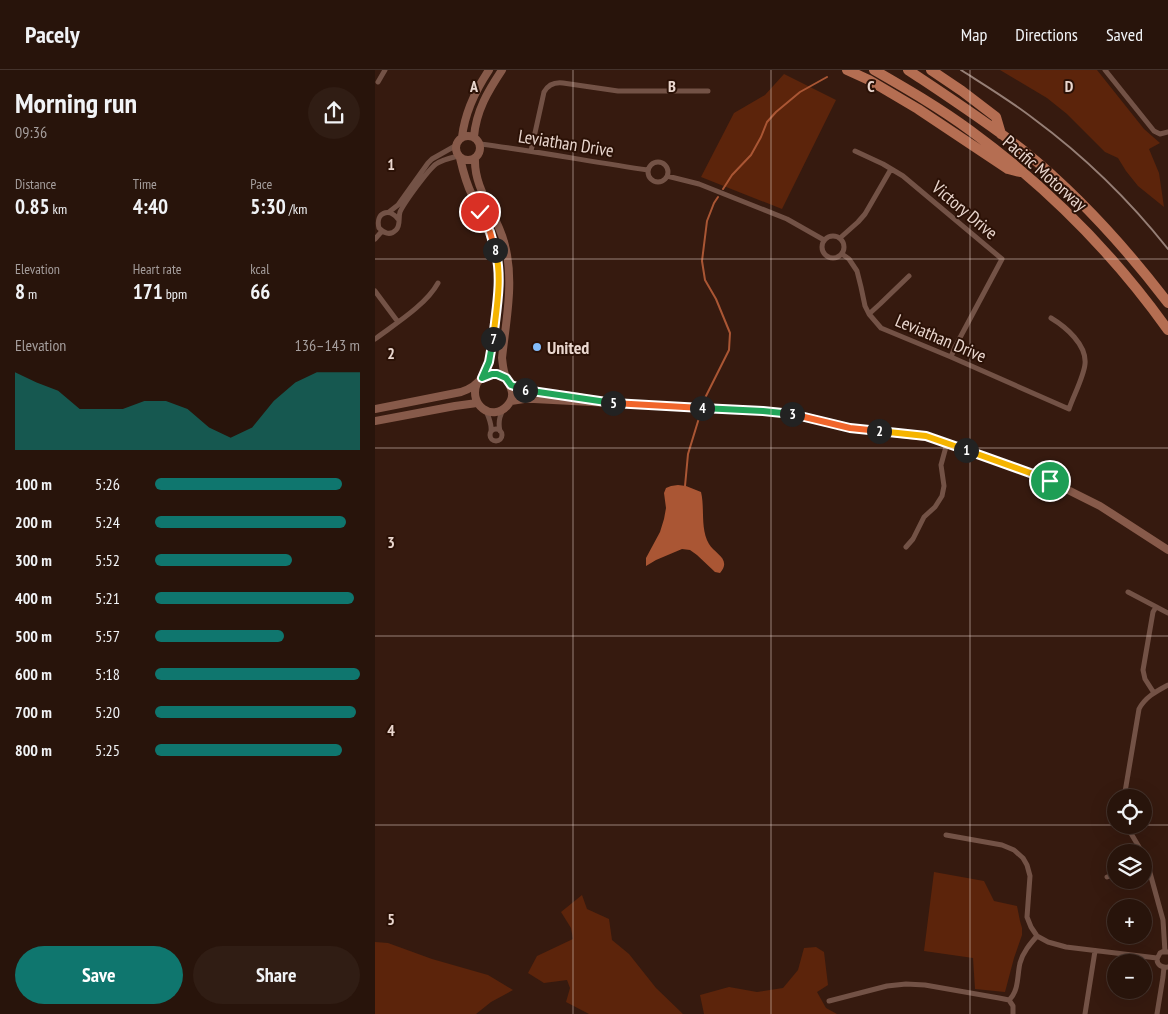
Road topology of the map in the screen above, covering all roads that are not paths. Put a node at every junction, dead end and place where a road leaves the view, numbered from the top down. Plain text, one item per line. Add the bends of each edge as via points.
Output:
1 (385, 70) edge
2 (489, 70) edge
3 (502, 70) edge
4 (847, 70) edge
5 (874, 70) edge
6 (908, 70) edge
7 (931, 70) edge
8 (1105, 70) edge
9 (378, 82) dead end
10 (708, 91) dead end
11 (1168, 132) edge
12 (1001, 134) junction
13 (461, 138) junction
14 (477, 141) junction
15 (455, 146) junction
16 (531, 150) junction
17 (855, 151) dead end
18 (459, 157) junction
19 (475, 159) junction
20 (891, 169) junction
21 (648, 170) junction
22 (1025, 174) junction
23 (667, 176) junction
24 (389, 212) junction
25 (378, 214) edge
26 (399, 219) junction
27 (382, 231) junction
28 (840, 238) junction
29 (375, 239) edge
30 (824, 240) junction
31 (842, 254) junction
32 (909, 276) dead end
33 (438, 283) dead end
34 (375, 291) edge
35 (1168, 303) edge
36 (869, 314) junction
37 (1051, 318) dead end
38 (398, 322) junction
39 (1168, 330) edge
40 (375, 339) edge
41 (951, 357) junction
42 (506, 378) junction
43 (479, 380) junction
44 (511, 385) junction
45 (511, 401) junction
46 (477, 403) junction
47 (609, 403) junction
48 (375, 409) edge
49 (503, 409) junction
50 (486, 410) junction
51 (375, 421) edge
52 (501, 431) junction
53 (491, 432) junction
54 (947, 443) junction
55 (906, 547) dead end
56 (1168, 550) edge
57 (1128, 592) dead end
58 (1156, 607) junction
59 (1168, 613) edge
60 (1168, 685) edge
61 (1154, 693) junction
62 (1125, 789) edge
63 (946, 835) dead end
64 (1152, 883) edge
65 (1037, 936) junction
66 (1095, 950) junction
67 (1167, 952) edge
68 (1157, 958) junction
69 (1166, 967) edge
70 (1009, 1000) junction
71 (829, 1001) dead end
72 (1013, 1014) edge
73 (1085, 1014) edge
74 (1157, 1014) edge

1 - 9 street
2 - 13 main road via 467,112
3 - 14 main road via 481,106 475,127
4 - 22 highway via 910,105 1007,169
5 - 22 highway, Pacific Motorway via 970,130
6 - 12 highway, Pacific Motorway
7 - 12 highway via 995,118
8 - 11 street via 1154,131 1160,134
10 - 16 street via 618,91 555,83 544,92
12 - 35 highway, Pacific Motorway via 1061,183 1132,258
13 - 14 main road via 468,136
13 - 15 main road
14 - 16 street, Leviathan Drive
14 - 19 main road via 479,153
15 - 18 main road
15 - 24 street via 428,163 398,205
16 - 21 street, Leviathan Drive
17 - 20 street
18 - 19 main road via 468,161
18 - 26 street via 430,169 401,209
18 - 43 main road via 471,195 490,232 499,265 492,349
19 - 42 main road via 476,176 507,252 509,295 502,358
20 - 28 street via 865,214
20 - 41 street, Victory Drive via 1002,259
21 - 23 street, Leviathan Drive via 650,178 656,182
21 - 23 street, Leviathan Drive via 655,162 661,162 667,167
22 - 39 highway, Pacific Motorway via 1093,238
23 - 30 street, Leviathan Drive via 699,184 787,219
24 - 25 street
24 - 26 street
25 - 27 street
26 - 27 street via 395,232 388,234
27 - 29 street
28 - 30 street via 832,236
28 - 31 street via 845,246
30 - 31 street via 824,254 837,258
31 - 36 street via 857,271
32 - 36 street
33 - 38 street via 426,299
34 - 38 street
36 - 41 street, Leviathan Drive via 881,328
37 - 41 street, Leviathan Drive via 1072,334 1085,358 1084,370 1069,409
38 - 40 street
42 - 43 main road via 492,374
42 - 44 main road
43 - 46 main road via 474,393
43 - 48 main road via 461,392
44 - 45 main road
44 - 47 main road via 535,392
45 - 47 main road
45 - 49 main road
46 - 50 main road
46 - 51 main road
47 - 54 main road via 784,413 850,428 926,436
49 - 50 main road
49 - 52 street via 499,420
50 - 53 street
52 - 53 street via 495,429
52 - 53 street via 501,442 492,439
54 - 55 street via 941,465 942,496 924,517
54 - 56 main road via 1057,484 1101,506
57 - 58 street
58 - 59 street
58 - 61 street via 1143,670
60 - 61 street
61 - 62 street via 1141,704 1138,713
63 - 65 street via 1009,847 1023,858 1030,876 1027,917
64 - 67 street via 1163,920
65 - 66 street via 1057,945
65 - 70 street via 1023,955 1015,992
66 - 68 street
66 - 73 street
67 - 68 street via 1160,953
68 - 69 street via 1158,964
69 - 74 street
70 - 71 street via 917,984 887,986
70 - 72 street

